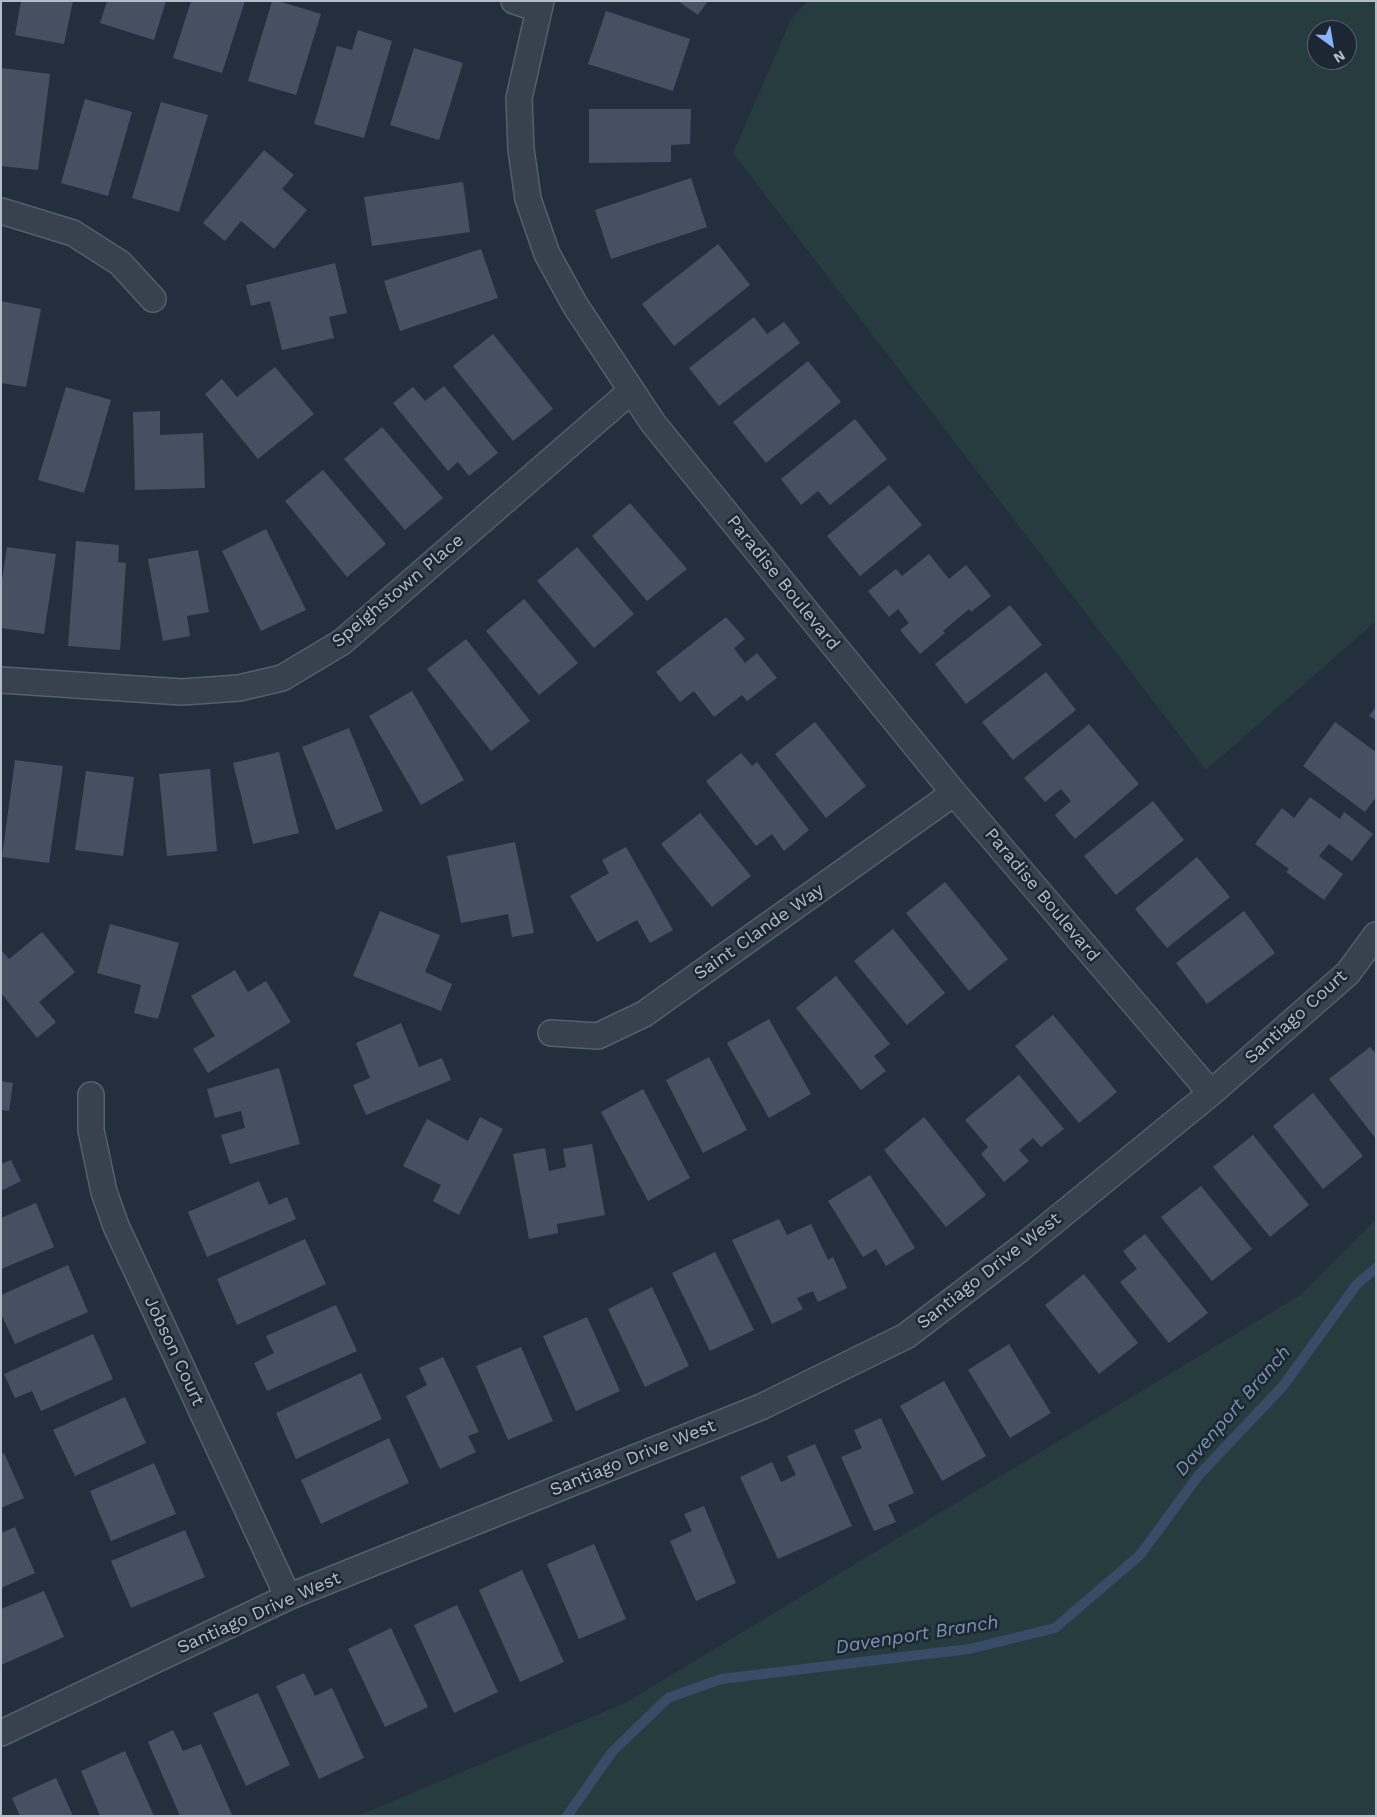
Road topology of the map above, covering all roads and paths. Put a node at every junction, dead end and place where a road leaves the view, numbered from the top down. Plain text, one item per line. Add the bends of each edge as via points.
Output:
1 (514, 1) edge
2 (539, 5) edge
3 (1, 211) edge
4 (153, 299) dead end
5 (631, 391) junction
6 (1, 680) edge
7 (954, 793) junction
8 (1376, 935) edge
9 (550, 1034) dead end
10 (1210, 1093) junction
11 (91, 1095) dead end
12 (288, 1597) junction
13 (1, 1733) edge

1 - 2 street
2 - 5 street, Paradise Boulevard via 519,98 520,150 528,198 547,254 574,305
3 - 4 street via 73,232 120,262
5 - 6 street, Speighstown Place via 342,642 282,678 239,688 182,692
5 - 7 street, Paradise Boulevard via 653,424
7 - 9 street, Saint Clande Way via 644,1014 598,1036
7 - 10 street, Paradise Boulevard
8 - 10 street, Santiago Court via 1348,973
10 - 12 street, Santiago Drive West via 1020,1249 906,1336 761,1407
11 - 12 street, Jobson Court via 91,1130 104,1192 116,1226
12 - 13 street, Santiago Drive West

